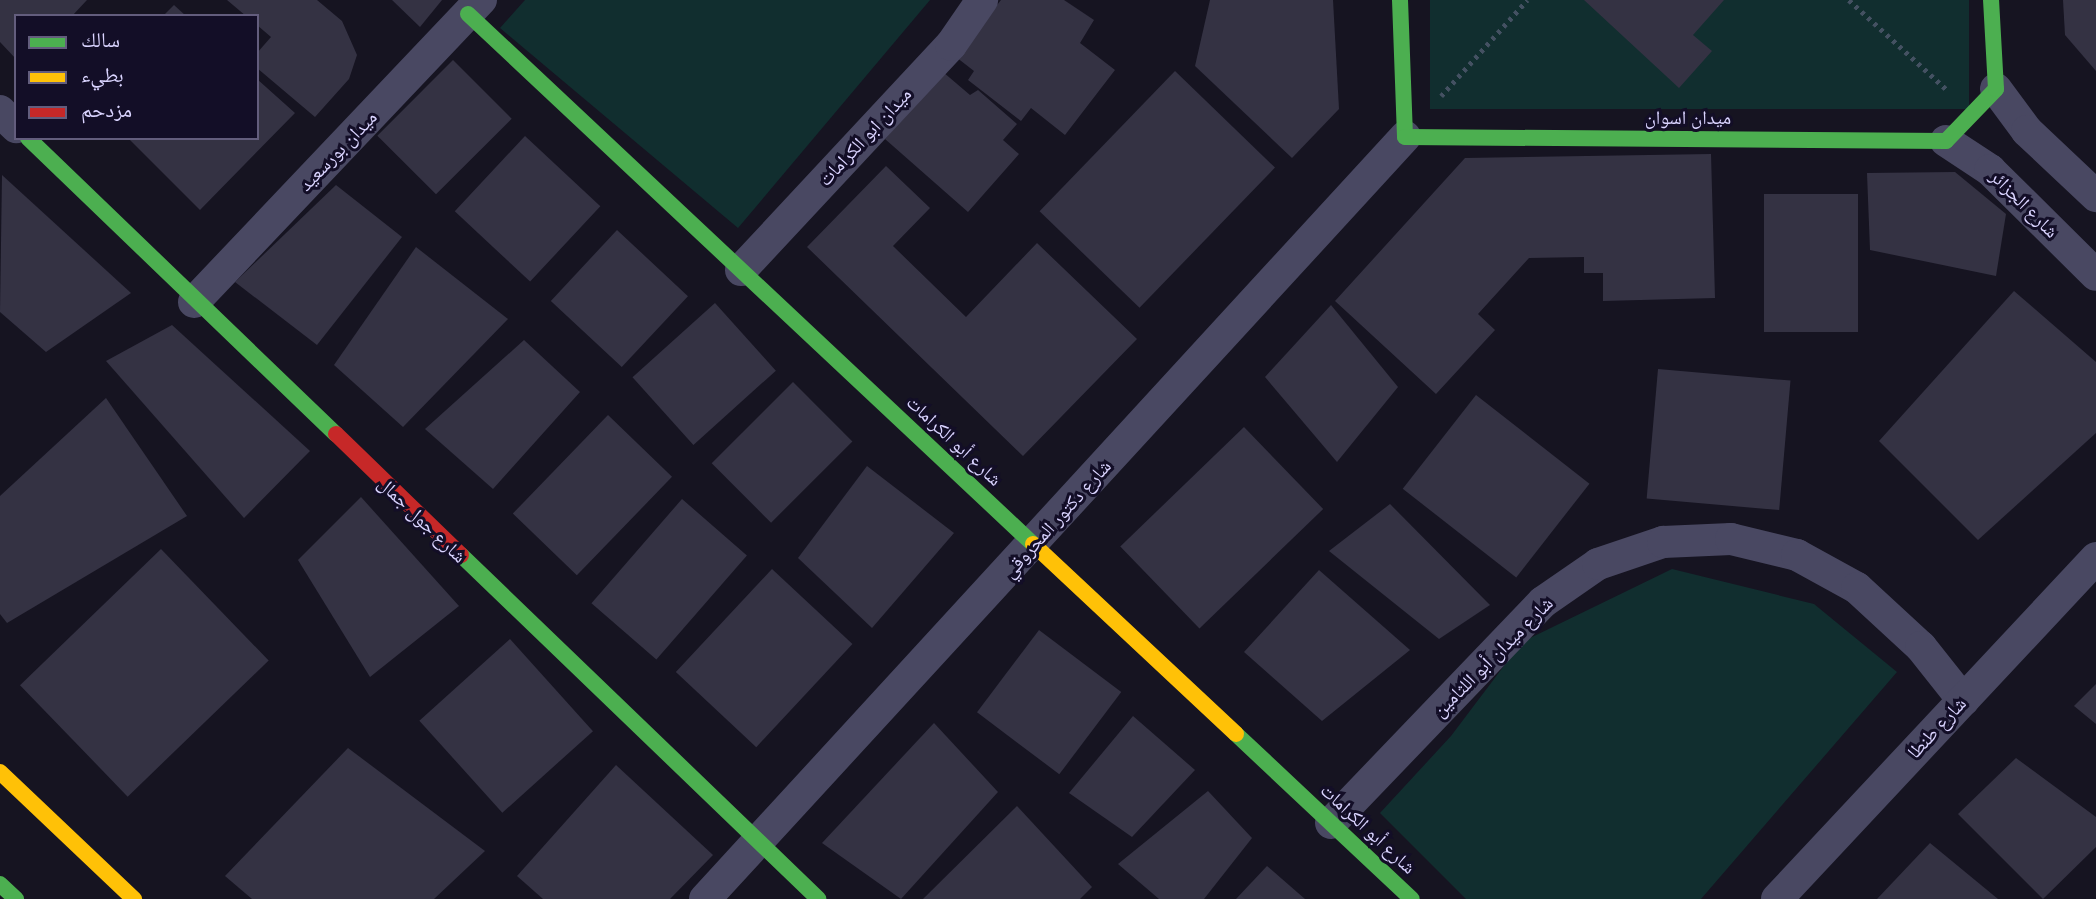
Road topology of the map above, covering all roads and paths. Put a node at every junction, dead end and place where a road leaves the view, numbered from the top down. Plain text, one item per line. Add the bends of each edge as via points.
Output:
1 (982, 0) edge
2 (1400, 0) edge
3 (1527, 0) edge
4 (1849, 0) edge
5 (1991, 0) edge
6 (475, 7) edge
7 (1996, 89) junction
8 (0, 111) edge
9 (1973, 113) junction
10 (14, 125) edge
11 (1405, 137) junction
12 (30, 140) edge
13 (1946, 141) junction
14 (2096, 196) edge
15 (741, 270) junction
16 (2096, 275) edge
17 (194, 302) junction
18 (1034, 545) junction
19 (2096, 558) edge
20 (1963, 700) junction
21 (0, 772) edge
22 (1331, 824) junction
23 (759, 842) junction
24 (0, 884) edge
25 (16, 899) edge
26 (134, 899) edge
27 (705, 899) edge
28 (819, 899) edge
29 (1412, 899) edge
30 (1777, 899) edge

1 - 15 street, ميدان ابو الكرامات via 951,45
2 - 11 street
3 - 11 path
4 - 9 path
5 - 7 street
6 - 15 street, شارع أبو الكرامات
6 - 17 street, ميدان بورسعيد
7 - 9 street
7 - 14 street via 2028,131
8 - 10 street
9 - 13 street
11 - 13 street, ميدان اسوان
11 - 18 street, شارع دكتور المحروقي
12 - 17 street, شارع جول جمال
13 - 16 street, شارع الجزائر via 1990,170
15 - 18 street, شارع أبو الكرامات
17 - 23 street, شارع جول جمال
18 - 22 street, شارع أبو الكرامات
18 - 23 street, شارع دكتور المحروقي
19 - 20 street, شارع طنطا
20 - 22 street, شارع ميدان أبو اللثامين via 1921,647 1857,588 1797,555 1731,539 1663,542 1598,564 1542,602
20 - 30 street, شارع طنطا
21 - 26 street
22 - 29 street, شارع أبو الكرامات
23 - 27 street, شارع دكتور المحروقي
23 - 28 street, شارع جول جمال
24 - 25 street

